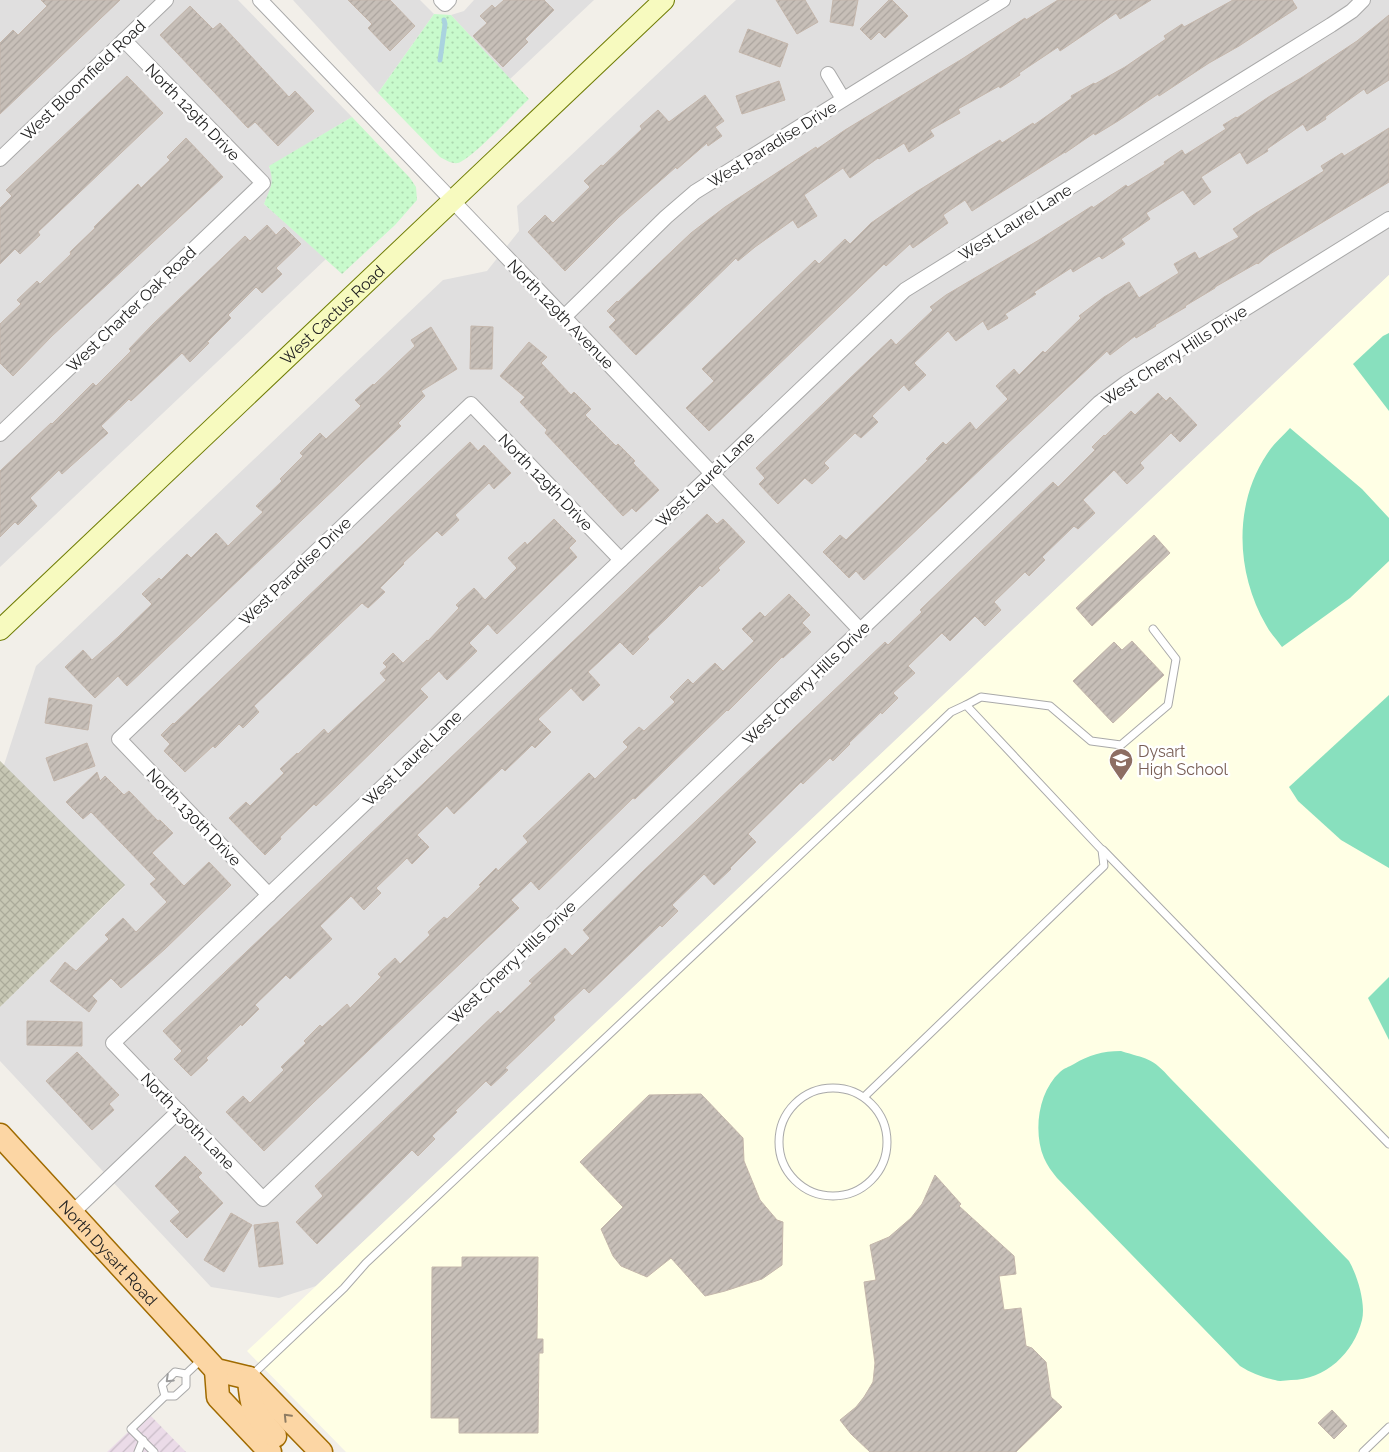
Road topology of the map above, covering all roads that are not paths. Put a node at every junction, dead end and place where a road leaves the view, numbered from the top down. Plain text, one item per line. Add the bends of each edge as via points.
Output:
1 (166, 0) edge
2 (260, 0) edge
3 (664, 0) edge
4 (1003, 0) edge
5 (1363, 0) edge
6 (124, 40) junction
7 (828, 74) dead end
8 (843, 99) junction
9 (0, 159) edge
10 (263, 183) joint
11 (452, 201) junction
12 (1389, 219) edge
13 (564, 317) junction
14 (471, 404) joint
15 (0, 434) edge
16 (712, 473) junction
17 (620, 560) junction
18 (1153, 629) dead end
19 (0, 630) edge
20 (861, 631) junction
21 (966, 705) junction
22 (119, 739) joint
23 (1102, 850) junction
24 (269, 895) junction
25 (113, 1043) joint
26 (864, 1097) junction
27 (179, 1111) junction
28 (0, 1136) edge
29 (1389, 1144) edge
30 (263, 1199) joint
31 (72, 1213) junction
32 (210, 1363) junction
33 (186, 1374) junction
34 (249, 1378) junction
35 (165, 1396) junction
36 (1389, 1427) edge
37 (143, 1440) junction
38 (138, 1452) edge
39 (154, 1452) edge
40 (270, 1452) edge
41 (282, 1452) edge
42 (321, 1452) edge
43 (1363, 1452) edge

1 - 6 street, West Bloomfield Road
2 - 11 street, North 129th Avenue
3 - 11 main road, West Cactus Road
4 - 8 street, West Paradise Drive
5 - 16 street, West Laurel Lane via 1324,29 906,290
6 - 9 street, West Bloomfield Road
6 - 10 street, North 129th Drive
7 - 8 street
8 - 13 street, West Paradise Drive via 695,192
10 - 15 street, West Charter Oak Road
11 - 13 street, North 129th Avenue
11 - 19 main road, West Cactus Road
12 - 20 street, West Cherry Hills Drive via 1099,403
13 - 16 street, North 129th Avenue
14 - 17 street, North 129th Drive
14 - 22 street, West Paradise Drive
16 - 17 street, West Laurel Lane
16 - 20 street, North 129th Avenue
17 - 24 street, West Laurel Lane
18 - 21 lane via 1176,659 1168,705 1121,745 1091,741 1050,706 981,697
20 - 30 street, West Cherry Hills Drive
21 - 23 lane
21 - 34 lane via 951,712 366,1263
22 - 24 street, North 130th Drive
23 - 26 lane via 1104,866
23 - 29 lane
24 - 25 street, West Laurel Lane
25 - 27 street, North 130th Lane
26 - 26 lane via 852,1091 826,1088 801,1098 791,1108 779,1138 780,1154 796,1182 809,1191 825,1196 857,1192 881,1170 888,1138 876,1108
27 - 30 street, North 130th Lane
27 - 31 street
28 - 31 main road, North Dysart Road
31 - 32 main road, North Dysart Road
32 - 33 lane
32 - 34 main road
32 - 40 main road via 218,1397
33 - 35 lane via 186,1386 175,1396
33 -> 35 lane via 175,1372 162,1385
34 - 41 main road via 255,1414 280,1441
42 -> 34 main road
35 - 37 lane via 131,1429
36 - 43 lane
37 - 38 lane
37 - 39 lane

